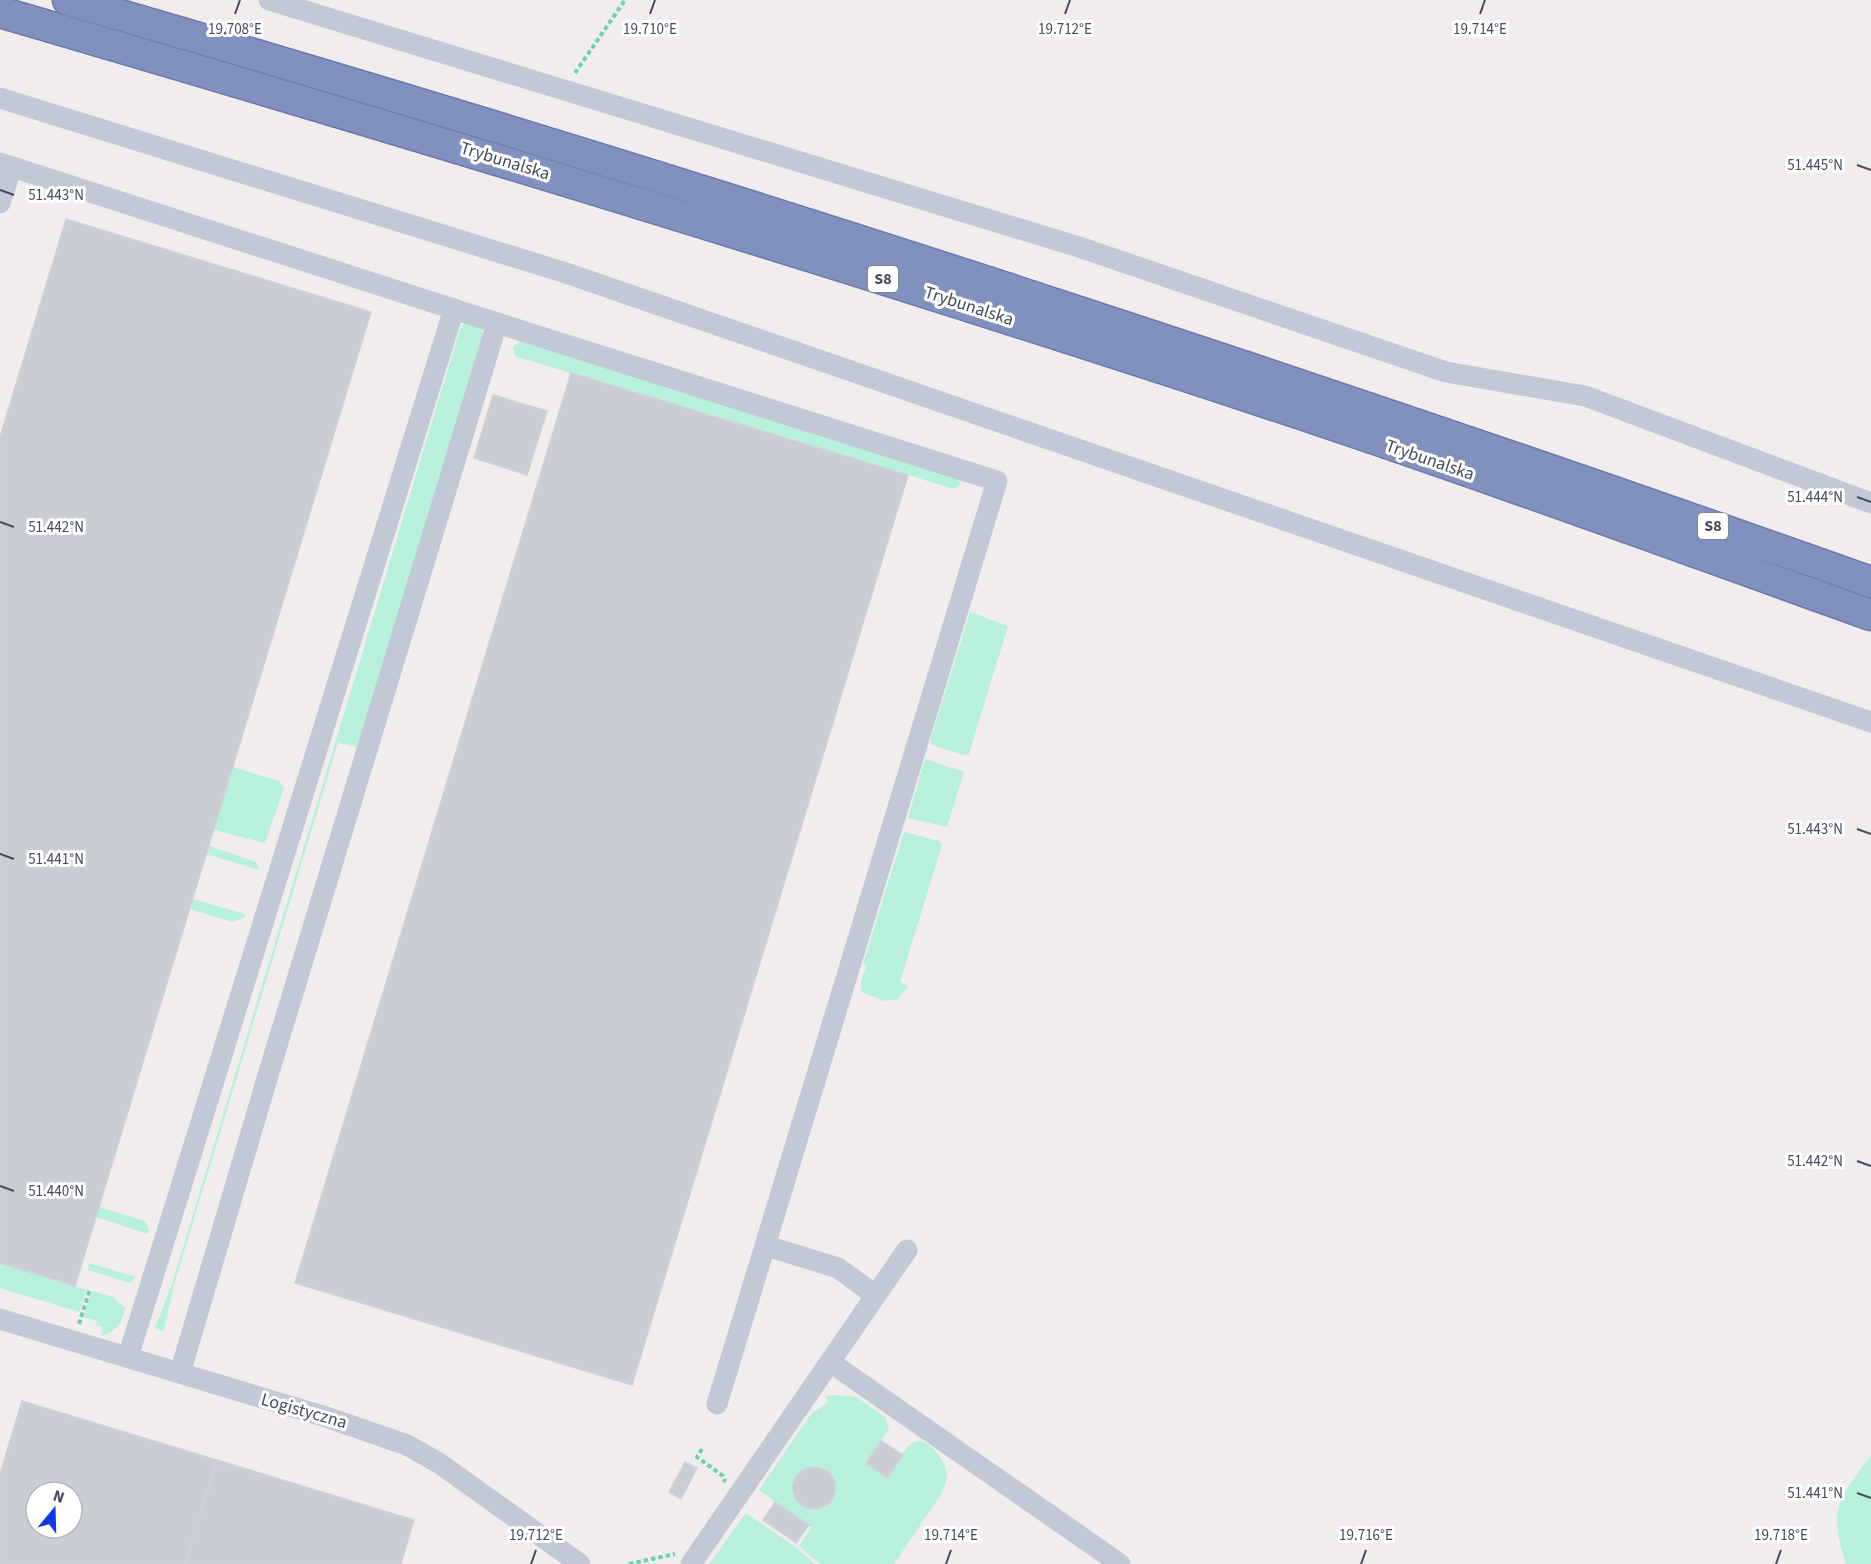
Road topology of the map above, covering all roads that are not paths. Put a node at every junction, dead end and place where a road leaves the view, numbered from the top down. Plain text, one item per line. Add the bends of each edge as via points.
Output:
1 (68, 0) edge
2 (269, 0) edge
3 (0, 12) edge
4 (0, 98) edge
5 (6, 165) edge
6 (0, 203) edge
7 (454, 309) junction
8 (497, 323) junction
9 (1871, 503) edge
10 (1871, 582) edge
11 (1871, 615) edge
12 (1871, 722) edge
13 (767, 1246) junction
14 (907, 1250) dead end
15 (875, 1294) junction
16 (0, 1319) edge
17 (128, 1357) junction
18 (830, 1362) junction
19 (180, 1373) junction
20 (717, 1404) dead end
21 (684, 1558) edge
22 (580, 1564) edge
23 (1120, 1564) edge

1 - 10 highway, Trybunalska / S8 via 888,247 1556,470
2 - 9 street via 1079,247 1446,372 1585,396
3 - 11 highway, Trybunalska / S8 via 879,277 1270,404
4 - 12 street via 577,277
5 - 6 street
5 - 7 street
7 - 8 street
7 - 17 street
8 - 13 street via 997,481
8 - 19 street
13 - 15 street via 838,1268
13 - 20 street
14 - 15 street
15 - 18 street
16 - 17 street, Logistyczna
17 - 19 street, Logistyczna
18 - 21 street
18 - 23 street
19 - 22 street, Logistyczna via 407,1445 439,1463

